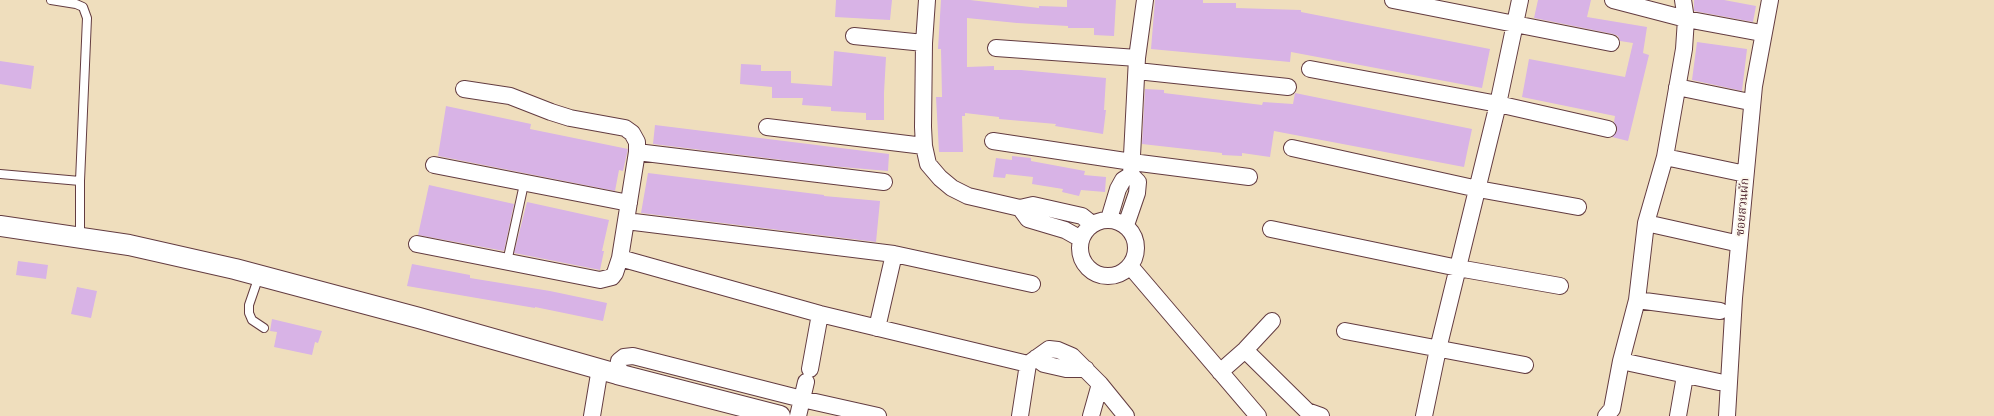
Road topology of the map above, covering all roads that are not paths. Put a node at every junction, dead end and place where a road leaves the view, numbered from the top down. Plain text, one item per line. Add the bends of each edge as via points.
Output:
1 (51, 0) edge
2 (927, 0) edge
3 (1145, 0) edge
4 (1393, 0) edge
5 (1520, 0) edge
6 (1613, 0) edge
7 (1683, 0) edge
8 (1770, 0) edge
9 (1686, 19) junction
10 (1515, 24) junction
11 (1756, 32) dead end
12 (854, 36) dead end
13 (924, 43) junction
14 (1610, 43) dead end
15 (996, 48) dead end
16 (1137, 65) junction
17 (1310, 69) dead end
18 (1288, 87) dead end
19 (1677, 87) junction
20 (464, 89) dead end
21 (1745, 101) dead end
22 (1498, 104) junction
23 (767, 127) dead end
24 (1608, 129) dead end
25 (993, 141) dead end
26 (924, 146) junction
27 (1292, 148) dead end
28 (637, 152) junction
29 (1665, 157) junction
30 (434, 165) dead end
31 (1132, 169) junction
32 (1741, 173) dead end
33 (0, 174) edge
34 (1249, 177) dead end
35 (80, 181) junction
36 (884, 182) dead end
37 (524, 184) junction
38 (1478, 189) junction
39 (629, 203) junction
40 (1578, 207) dead end
41 (1020, 208) junction
42 (1109, 219) junction
43 (626, 220) junction
44 (1646, 223) junction
45 (1092, 224) junction
46 (1126, 225) junction
47 (0, 226) edge
48 (1271, 229) dead end
49 (80, 238) junction
50 (1081, 239) junction
51 (1731, 242) dead end
52 (417, 244) dead end
53 (894, 254) junction
54 (620, 258) junction
55 (507, 262) junction
56 (1130, 266) junction
57 (1458, 268) junction
58 (257, 281) junction
59 (1032, 284) dead end
60 (1560, 286) dead end
61 (1637, 300) junction
62 (1720, 311) dead end
63 (820, 314) junction
64 (1272, 321) dead end
65 (264, 328) dead end
66 (876, 328) junction
67 (1345, 332) dead end
68 (1438, 349) junction
69 (1245, 350) junction
70 (1032, 361) junction
71 (1621, 361) junction
72 (1525, 365) dead end
73 (609, 371) junction
74 (1220, 372) junction
75 (1685, 376) junction
76 (1719, 382) dead end
77 (1100, 384) junction
78 (802, 399) junction
79 (1310, 414) edge
80 (1611, 414) edge
81 (592, 416) edge
82 (780, 416) edge
83 (798, 416) edge
84 (878, 416) edge
85 (1020, 416) edge
86 (1091, 416) edge
87 (1126, 416) edge
88 (1258, 416) edge
89 (1424, 416) edge
90 (1678, 416) edge
91 (1727, 416) edge

1 - 35 lane via 83,7 87,18
2 - 13 street
3 - 16 street
4 - 10 street
5 - 10 street
6 - 9 street
7 - 9 street
8 - 91 street, ซอยสวนผัก via 1754,86 1734,298
9 - 11 street
9 - 19 street
10 - 14 street
10 - 22 street
12 - 13 street
13 - 26 street
15 - 16 street
16 - 18 street
16 - 31 street
17 - 22 street
19 - 21 street
19 - 29 street
20 - 28 street via 510,96 570,118 625,128 632,133 637,142
22 - 24 street
22 - 38 street
23 - 26 street
25 - 31 street
26 - 41 street via 928,164 952,188 968,196
27 - 38 street
28 - 36 street
28 - 39 street
29 - 32 street
29 - 44 street
30 - 37 street
31 - 34 street
31 - 42 street via 1118,189
31 - 46 street via 1138,182 1137,193
33 - 35 lane
35 - 49 lane
37 - 39 street
37 - 55 lane
38 - 40 street
38 - 57 street
39 - 43 street
41 - 45 street via 1033,205 1082,216
41 - 50 street via 1028,219 1065,230
42 - 45 street
42 - 46 street
43 - 53 street
43 - 54 street
44 - 51 street
44 - 61 street
45 - 50 street
46 - 56 street via 1132,232 1137,249
47 - 49 street
48 - 57 street
49 - 58 street via 129,245
50 - 56 street via 1081,258 1094,272 1103,276 1113,276
52 - 55 street
53 - 59 street
53 - 66 street
54 - 55 street via 612,277 600,280
54 - 63 street
56 - 74 street
57 - 60 street
57 - 68 street
58 - 65 lane via 249,313 252,320
58 - 73 street
61 - 62 street
61 - 71 street
63 - 66 street
63 - 78 street
64 - 69 street
66 - 70 street
67 - 68 street
68 - 72 street
68 - 89 street
69 - 74 street
69 - 79 street
70 - 77 street via 1044,351 1058,350 1072,356
70 - 85 street
71 - 75 street
71 - 80 street
73 - 78 street via 624,357 633,356
73 - 81 street
73 - 82 street
74 - 88 street
75 - 76 street
75 - 90 street
77 - 86 street
77 - 87 street
78 - 83 street
78 - 84 street

